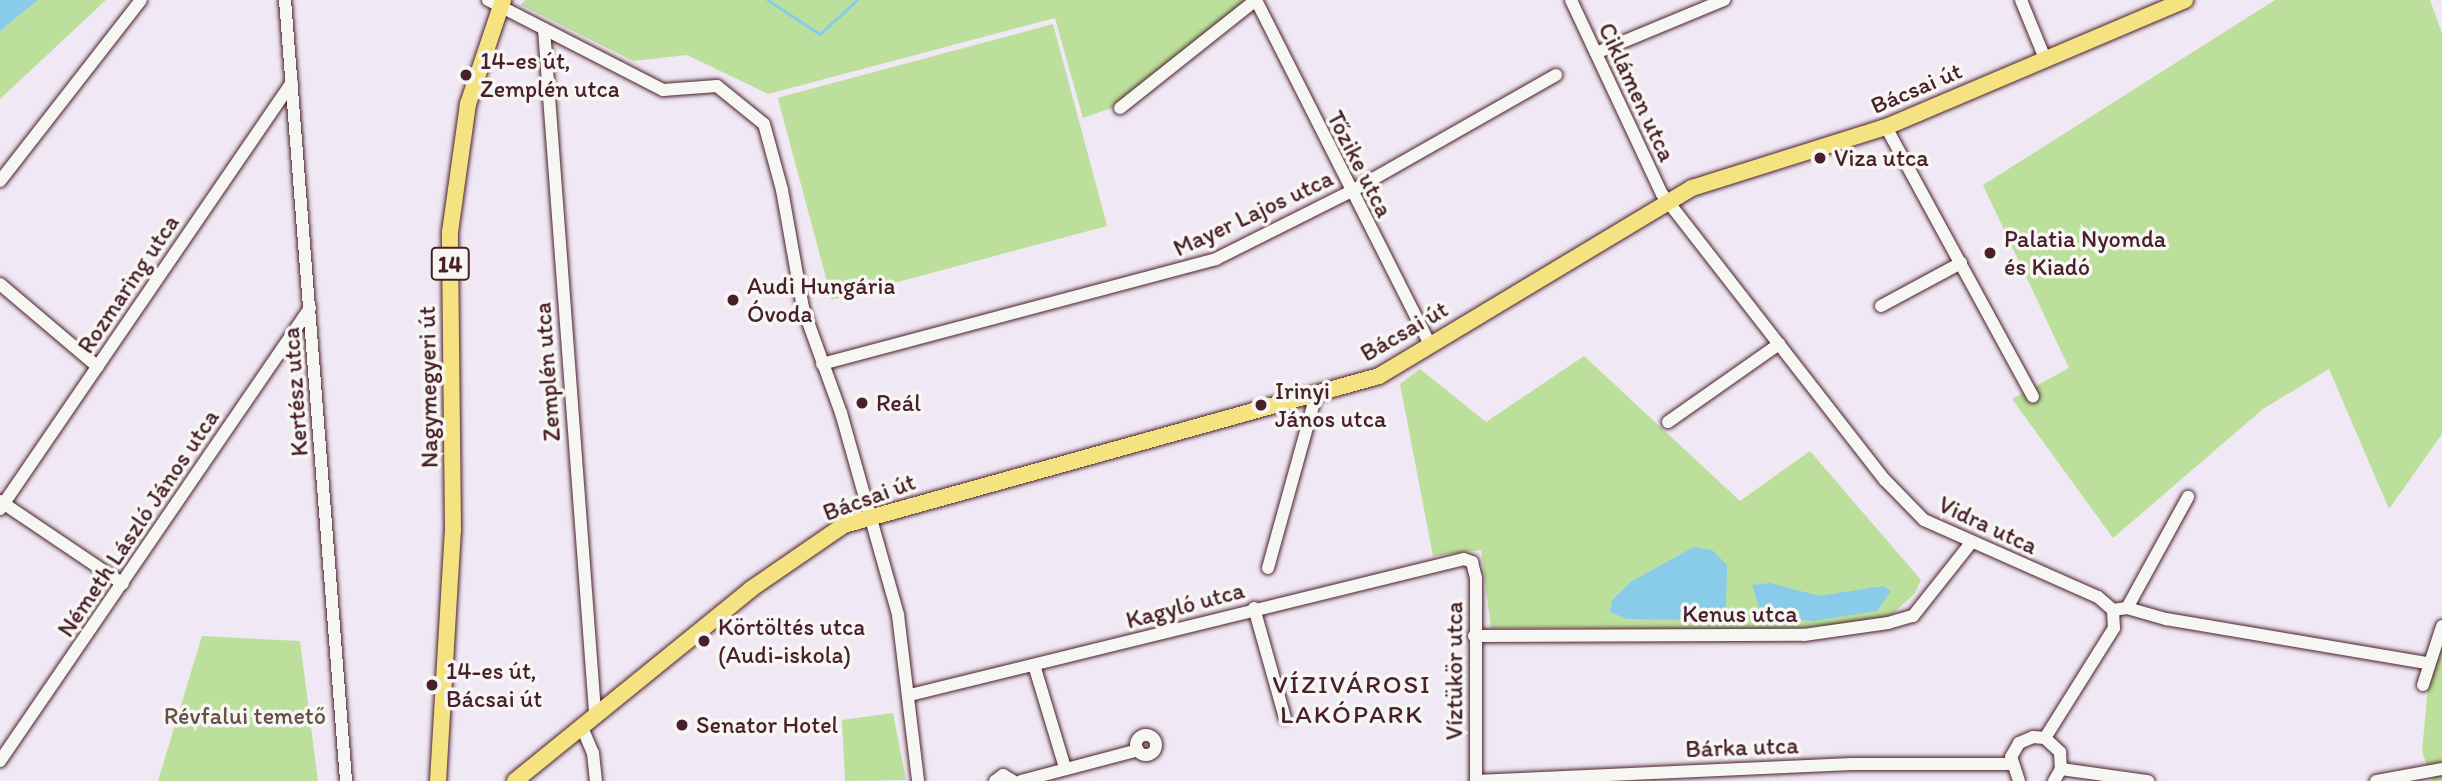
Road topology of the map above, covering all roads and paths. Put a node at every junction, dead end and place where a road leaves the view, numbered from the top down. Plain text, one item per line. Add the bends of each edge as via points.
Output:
1 (141, 0) edge
2 (285, 0) edge
3 (1256, 0) edge
4 (1571, 0) edge
5 (1724, 0) edge
6 (2021, 0) edge
7 (2185, 0) edge
8 (497, 2) edge
9 (544, 29) junction
10 (1596, 53) junction
11 (2044, 56) junction
12 (1556, 75) dead end
13 (292, 82) junction
14 (1120, 108) dead end
15 (1886, 127) junction
16 (0, 181) edge
17 (1350, 192) junction
18 (1667, 201) junction
19 (1961, 263) junction
20 (0, 284) edge
21 (1881, 306) dead end
22 (310, 308) junction
23 (1779, 344) junction
24 (1430, 345) junction
25 (822, 364) junction
26 (98, 367) junction
27 (1316, 395) junction
28 (2033, 397) dead end
29 (1668, 422) dead end
30 (2188, 497) dead end
31 (1, 505) edge
32 (869, 516) junction
33 (1970, 544) junction
34 (1472, 562) joint
35 (1268, 568) dead end
36 (123, 584) junction
37 (1254, 608) junction
38 (2127, 608) junction
39 (2113, 610) junction
40 (2442, 625) edge
41 (1474, 636) junction
42 (2427, 663) junction
43 (1034, 665) junction
44 (2423, 685) dead end
45 (910, 695) junction
46 (595, 712) junction
47 (1285, 718) dead end
48 (581, 725) junction
49 (2045, 738) junction
50 (1138, 750) dead end
51 (0, 761) edge
52 (2010, 764) junction
53 (1065, 768) junction
54 (2061, 769) junction
55 (2442, 769) edge
56 (516, 780) edge
57 (346, 781) edge
58 (438, 781) edge
59 (596, 781) edge
60 (918, 781) edge
61 (995, 781) edge
62 (1013, 781) edge
63 (1021, 781) edge
64 (1476, 781) edge
65 (2019, 781) edge
66 (2054, 781) edge
67 (2148, 781) edge
68 (2376, 781) edge

1 - 16 street
2 - 13 street, Kertész utca
3 - 14 street
3 - 17 street, Tőzike utca
4 - 10 street, Ciklámen utca
5 - 10 street
6 - 11 street
7 - 11 main road, Bácsai út
8 - 9 street
8 - 58 main road, Nagymegyeri út / 14 via 468,104 450,232 453,530
9 - 25 street via 663,90 717,86 757,114 774,151 803,308
9 - 46 street, Zemplén utca
10 - 18 street, Ciklámen utca
11 - 15 main road, Bácsai út
12 - 17 street, Mayer Lajos utca
13 - 22 street, Kertész utca
13 - 26 street, Rozmaring utca
15 - 18 main road, Bácsai út
15 - 19 street
17 - 24 street, Tőzike utca
17 - 25 street, Mayer Lajos utca via 1216,259 1177,272
18 - 23 street, Vidra utca
18 - 24 main road, Bácsai út
19 - 21 street
19 - 28 street
20 - 26 street
22 - 36 street, Németh László János utca
22 - 57 street, Kertész utca
23 - 29 street
23 - 33 street, Vidra utca via 1885,480 1924,520
24 - 27 main road, Bácsai út via 1379,376
25 - 32 street
26 - 31 street, Rozmaring utca
27 - 32 main road, Bácsai út
27 - 35 street
30 - 38 street
31 - 36 street
32 - 45 street via 898,615
32 - 46 main road, Bácsai út via 826,536 778,568
33 - 39 street, Vidra utca via 2098,597
33 - 41 street, Kenus utca via 1913,616 1888,623 1804,635
34 - 37 street, Kagyló utca via 1439,562
34 - 41 street, Víztükör utca
36 - 51 street, Németh László János utca
37 - 43 street, Kagyló utca
37 - 47 street
38 - 39 street
38 - 42 street via 2166,619
39 - 49 street via 2115,628
40 - 42 street
41 - 64 street, Víztükör utca
42 - 44 street
43 - 45 street, Kagyló utca
43 - 53 street
45 - 60 street
46 - 48 main road, Bácsai út
48 - 56 main road, Bácsai út
48 - 59 street via 593,753
49 - 52 street via 2019,743
49 - 54 street via 2060,752
50 - 53 street
52 - 64 street, Bárka utca via 1852,764
52 - 65 street
53 - 63 street
54 - 66 street
54 - 67 street
55 - 68 street
61 - 62 street via 1003,775

